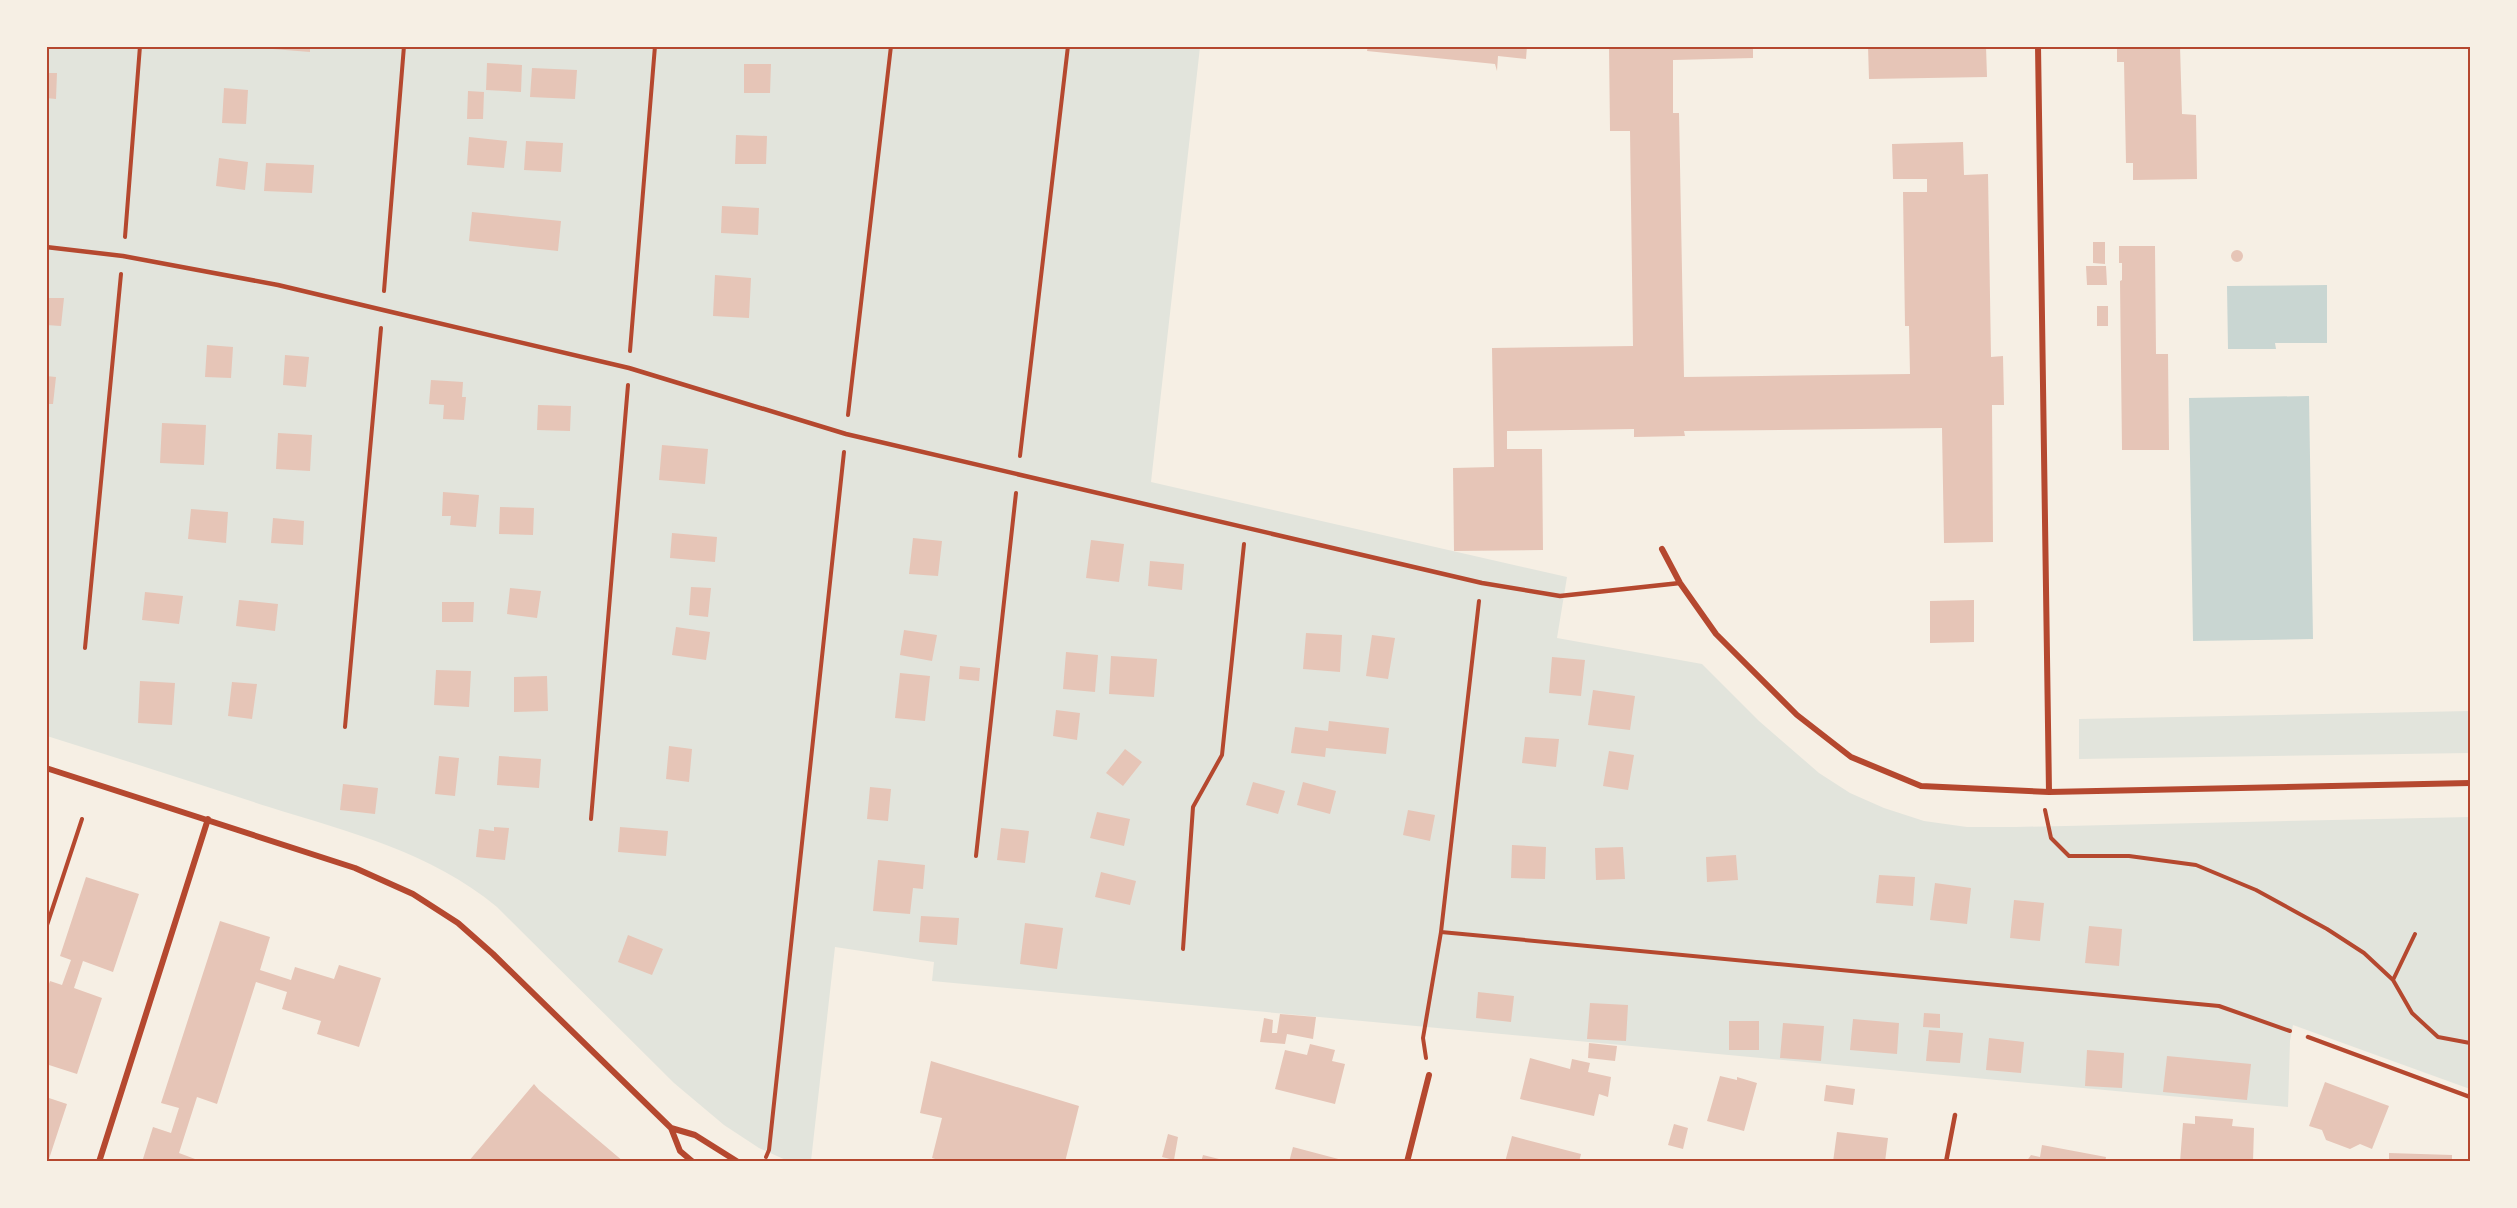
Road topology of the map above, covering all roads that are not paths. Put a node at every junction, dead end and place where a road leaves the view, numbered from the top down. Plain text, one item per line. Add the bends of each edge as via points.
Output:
1 (2038, 46) edge
2 (46, 247) edge
3 (1662, 549) dead end
4 (1680, 583) junction
5 (46, 768) edge
6 (2470, 783) edge
7 (2049, 792) junction
8 (208, 819) junction
9 (2308, 1037) road end
10 (1429, 1075) road end
11 (2470, 1097) edge
12 (1955, 1115) dead end
13 (670, 1128) junction
14 (99, 1161) edge
15 (693, 1161) edge
16 (738, 1161) edge
17 (1407, 1161) edge
18 (1946, 1161) edge

1 - 7 street
2 - 4 lane via 123,256 278,285 629,368 846,434 1482,583 1560,596
3 - 4 street
4 - 7 street via 1716,634 1797,715 1851,757 1921,786
5 - 8 street
6 - 7 street
8 - 13 street via 355,868 413,894 446,916 493,954
8 - 14 street
9 - 11 lane
10 - 17 street
12 - 18 lane
13 - 15 street via 680,1151
13 - 16 street via 695,1135

